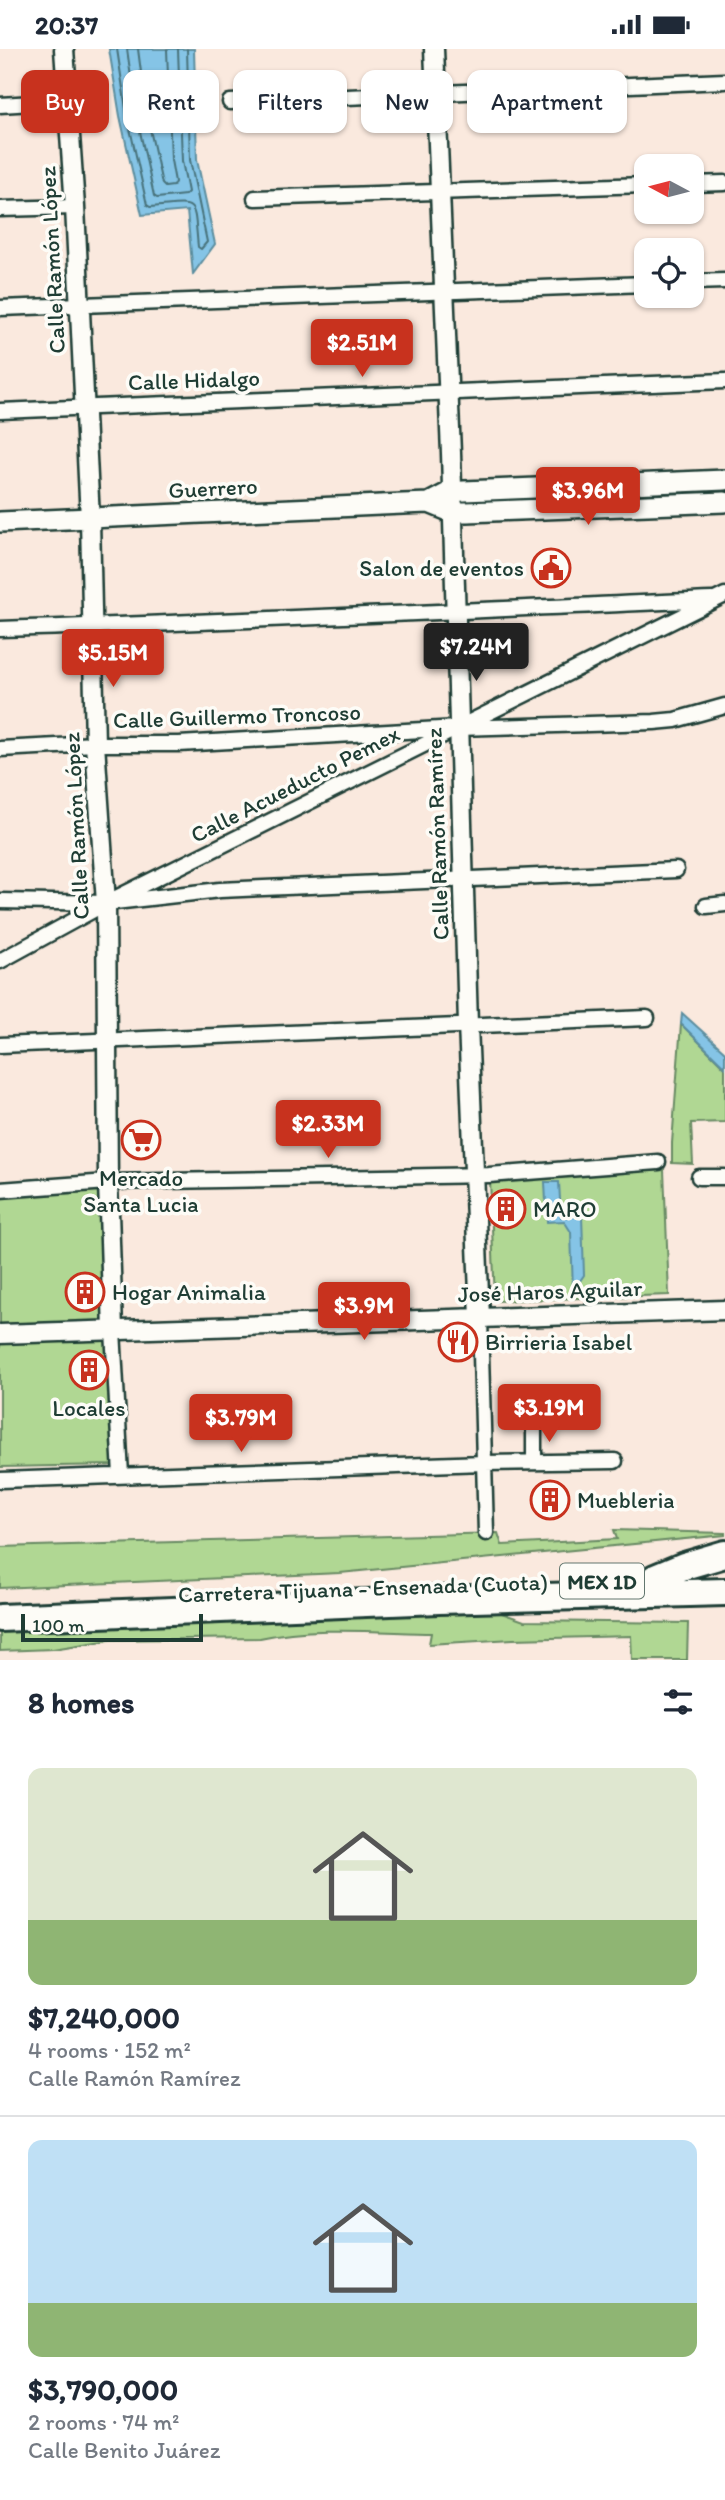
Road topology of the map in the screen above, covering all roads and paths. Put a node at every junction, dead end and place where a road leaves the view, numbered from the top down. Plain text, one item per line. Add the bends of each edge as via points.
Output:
1 (64, 49) edge
2 (434, 49) edge
3 (65, 70) edge
4 (434, 70) edge
5 (725, 81) edge
6 (453, 92) edge
7 (361, 96) edge
8 (230, 102) dead end
9 (21, 104) edge
10 (0, 106) edge
11 (69, 133) edge
12 (437, 133) edge
13 (725, 183) edge
14 (704, 184) edge
15 (634, 185) edge
16 (439, 192) junction
17 (255, 198) dead end
18 (75, 207) junction
19 (0, 209) edge
20 (725, 281) edge
21 (704, 282) edge
22 (634, 284) edge
23 (443, 292) junction
24 (80, 305) junction
25 (0, 308) edge
26 (725, 381) edge
27 (447, 393) junction
28 (84, 407) junction
29 (0, 411) edge
30 (725, 480) edge
31 (451, 502) junction
32 (725, 502) edge
33 (90, 519) junction
34 (0, 522) edge
35 (722, 598) edge
36 (456, 610) junction
37 (93, 626) junction
38 (0, 629) edge
39 (725, 706) edge
40 (457, 728) junction
41 (95, 744) junction
42 (0, 749) edge
43 (676, 870) dead end
44 (463, 880) junction
45 (0, 901) edge
46 (106, 904) junction
47 (725, 904) edge
48 (706, 906) dead end
49 (0, 961) edge
50 (647, 1018) dead end
51 (468, 1024) junction
52 (107, 1039) junction
53 (0, 1045) edge
54 (658, 1162) dead end
55 (475, 1175) junction
56 (699, 1177) dead end
57 (725, 1177) edge
58 (108, 1182) junction
59 (0, 1190) edge
60 (725, 1310) edge
61 (480, 1318) junction
62 (113, 1330) junction
63 (0, 1334) edge
64 (534, 1396) dead end
65 (615, 1461) dead end
66 (534, 1462) junction
67 (484, 1463) junction
68 (121, 1475) junction
69 (0, 1480) edge
70 (486, 1533) dead end
71 (725, 1554) edge
72 (725, 1576) edge
73 (655, 1578) junction
74 (725, 1592) edge
75 (618, 1596) junction
76 (0, 1602) edge
77 (725, 1611) edge
78 (0, 1618) edge

1 - 3 street, Calle Ramón López
2 - 4 street, Calle Ramón Ramírez
5 - 6 street
7 - 8 street
9 - 10 street
11 - 18 street, Calle Ramón López
12 - 16 street, Calle Ramón Ramírez
13 - 14 street
15 - 16 street
16 - 17 street
16 - 23 street, Calle Ramón Ramírez
18 - 19 street
18 - 24 street, Calle Ramón López
20 - 21 street
22 - 23 street
23 - 24 street
23 - 27 street, Calle Ramón Ramírez
24 - 25 street
24 - 28 street, Calle Ramón López
26 - 27 street, Calle Hidalgo
27 - 28 street, Calle Hidalgo
27 - 31 street, Calle Ramón Ramírez
28 - 29 street, Calle Hidalgo
28 - 33 street, Calle Ramón López
30 - 31 main road
31 - 32 main road
31 - 33 main road, Guerrero
31 - 36 street, Calle Ramón Ramírez
33 - 34 main road, Guerrero
33 - 37 street, Calle Ramón López
35 - 36 street
35 - 40 street, Calle Acueducto Pemex
36 - 37 street
36 - 40 street, Calle Ramón Ramírez
37 - 38 street
37 - 41 street, Calle Ramón López
39 - 40 street, Calle Guillermo Troncoso via 654,722
40 - 41 street, Calle Guillermo Troncoso via 179,744
40 - 44 street, Calle Ramón Ramírez
40 - 46 street, Calle Acueducto Pemex
41 - 42 street, Calle Guillermo Troncoso
41 - 46 street, Calle Ramón López
43 - 44 street
44 - 46 street via 220,890
44 - 51 street, Calle Ramón Ramírez
45 - 46 street
46 - 49 street, Calle Acueducto Pemex
46 - 52 street, Calle Ramón López
47 - 48 street
50 - 51 street
51 - 52 street
51 - 55 street, Calle Ramón Ramírez
52 - 53 street
52 - 58 street, Calle Ramón López
54 - 55 street
55 - 58 street
55 - 61 street, Calle Ramón Ramírez
56 - 57 street
58 - 59 street
58 - 62 street, Calle Ramón López
60 - 61 street, José Haros Aguilar
61 - 62 street, José Haros Aguilar
61 - 67 street, Calle Ramón Ramírez
62 - 63 street, José Haros Aguilar
62 - 68 street, Calle Ramón López
64 - 66 street
65 - 66 street
66 - 67 street
67 - 68 street
67 - 70 street, Calle Ramón Ramírez
68 - 69 street
71 - 73 highway
72 - 73 highway, Carretera Tijuana - Ensenada (Cuota) / MEX 1D
73 - 76 highway, Carretera Tijuana - Ensenada (Cuota) / MEX 1D
74 - 75 highway, Carretera Tijuana - Ensenada (Cuota) / MEX 1D
75 - 77 highway via 660,1606
75 - 78 highway, Carretera Tijuana - Ensenada (Cuota) / MEX 1D

